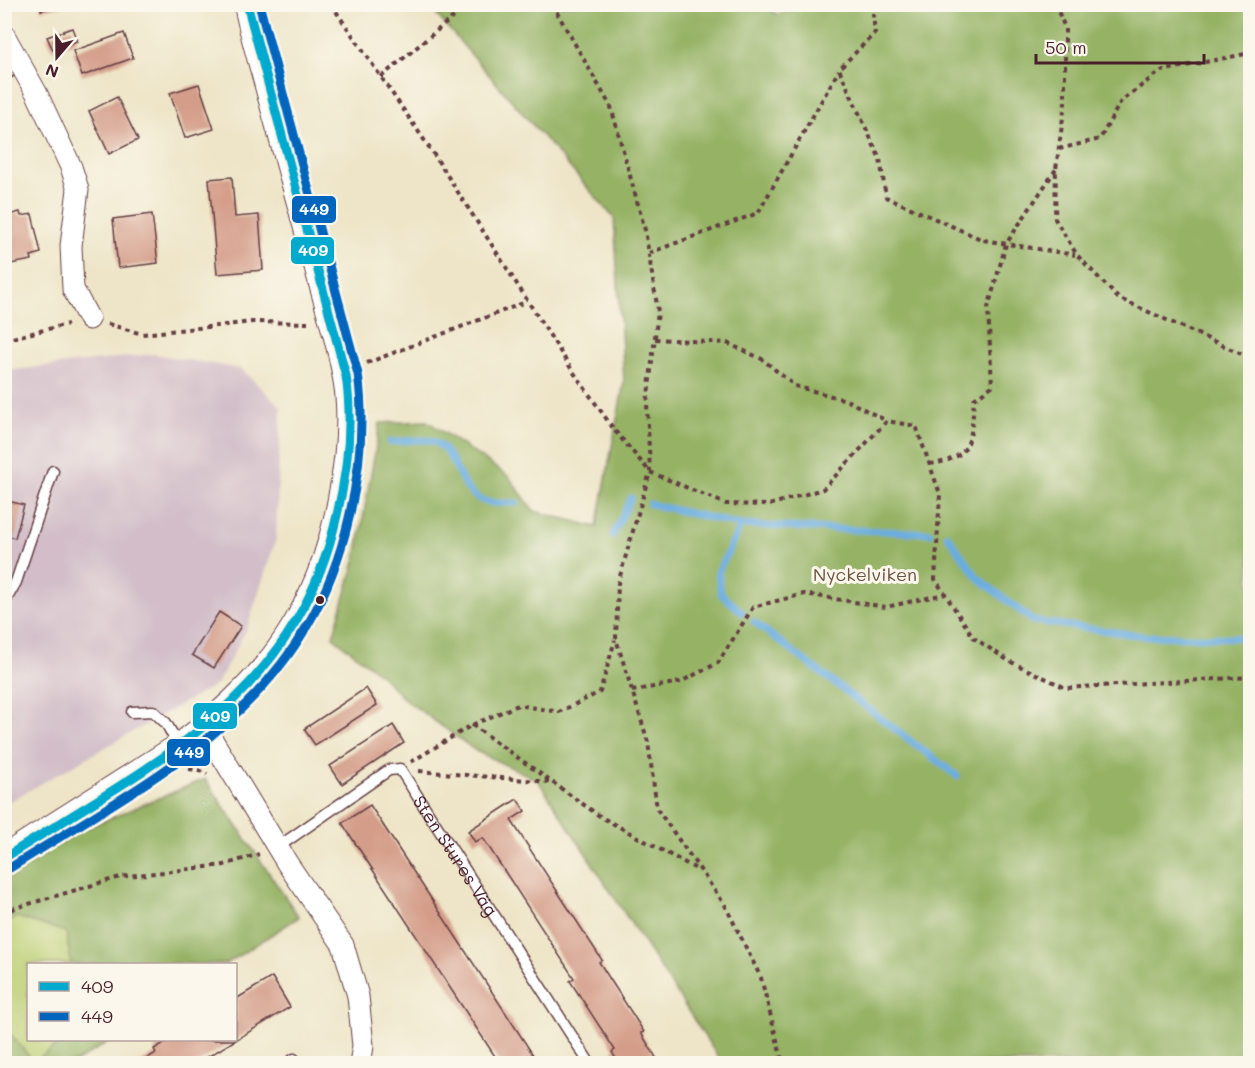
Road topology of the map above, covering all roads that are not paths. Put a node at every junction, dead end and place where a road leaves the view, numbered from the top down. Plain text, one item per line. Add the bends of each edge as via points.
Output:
1 (247, 4) edge
2 (4, 35) edge
3 (89, 319) road end
4 (53, 471) dead end
5 (4, 603) edge
6 (132, 711) dead end
7 (205, 728) junction
8 (180, 746) junction
9 (278, 847) junction
10 (4, 858) edge
11 (360, 1064) edge
12 (590, 1064) edge

1 - 7 street via 333,324 348,390 350,453 336,526 309,605 258,679
2 - 3 street via 42,104 78,189 71,246 73,289
4 - 5 lane via 16,582
6 - 8 lane via 153,711
7 - 8 street
7 - 9 street
8 - 10 street
9 - 11 street via 343,945 358,996 363,1046
9 - 12 lane, Sten Stures Väg via 389,770 400,769

